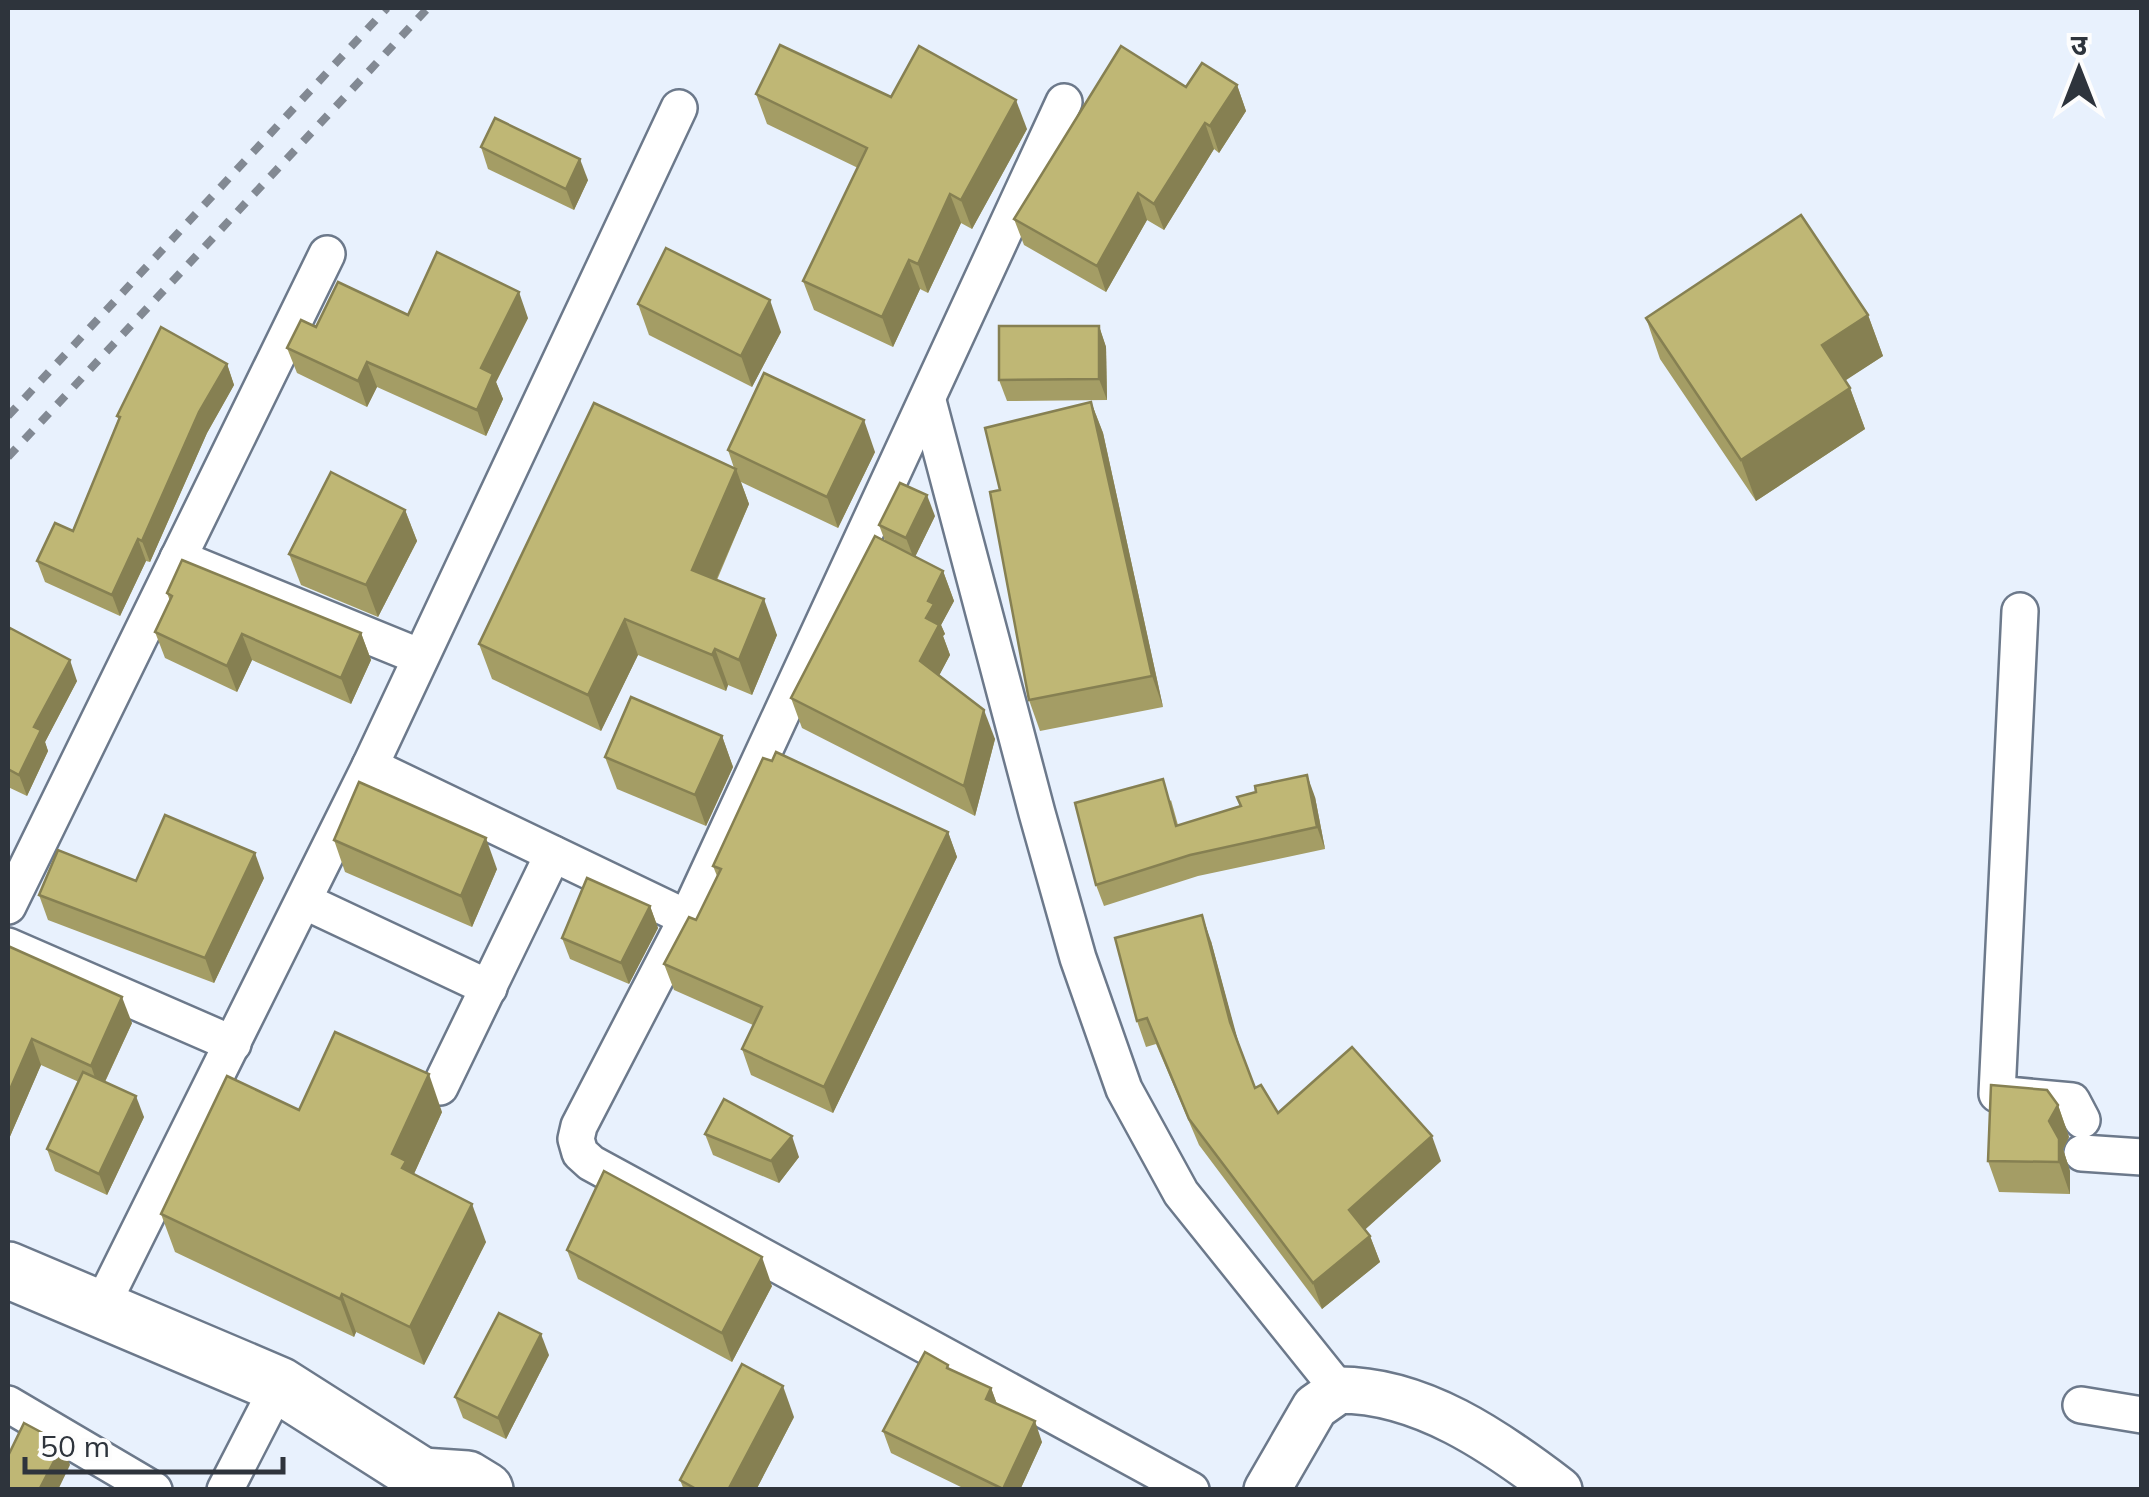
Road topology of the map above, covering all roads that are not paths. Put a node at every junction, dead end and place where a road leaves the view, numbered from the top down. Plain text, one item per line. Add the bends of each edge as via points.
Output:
1 (1064, 102) dead end
2 (679, 108) dead end
3 (327, 254) dead end
4 (928, 401) junction
5 (178, 558) junction
6 (2020, 611) dead end
7 (418, 656) junction
8 (370, 766) junction
9 (553, 854) junction
10 (304, 901) junction
11 (8, 906) edge
12 (687, 918) junction
13 (8, 946) edge
14 (490, 988) junction
15 (233, 1044) junction
16 (440, 1087) dead end
17 (2142, 1157) edge
18 (8, 1270) edge
19 (100, 1309) junction
20 (279, 1385) junction
21 (1339, 1390) junction
22 (8, 1404) edge
23 (2081, 1405) dead end
24 (2142, 1415) edge
25 (427, 1483) edge
26 (154, 1490) edge
27 (225, 1490) edge
28 (485, 1490) edge
29 (1191, 1490) edge
30 (1267, 1490) edge
31 (1559, 1490) edge

1 - 4 street
2 - 7 street
3 - 5 street
4 - 12 street
4 - 21 street via 1078,958 1124,1089 1181,1193
5 - 7 street
5 - 11 street
6 - 17 street via 1997,1094 2072,1101 2082,1136
7 - 8 street
8 - 9 street
8 - 10 street
9 - 12 street
9 - 14 street
10 - 14 street
10 - 15 street
12 - 29 street via 579,1126 580,1153
13 - 15 street
14 - 16 street
15 - 19 street
18 - 19 main road
19 - 20 main road
20 - 25 main road
20 - 27 street
21 - 30 street via 1315,1408
21 - 31 street via 1400,1396 1478,1436
22 - 26 street
23 - 24 street
25 - 28 main road via 467,1479

